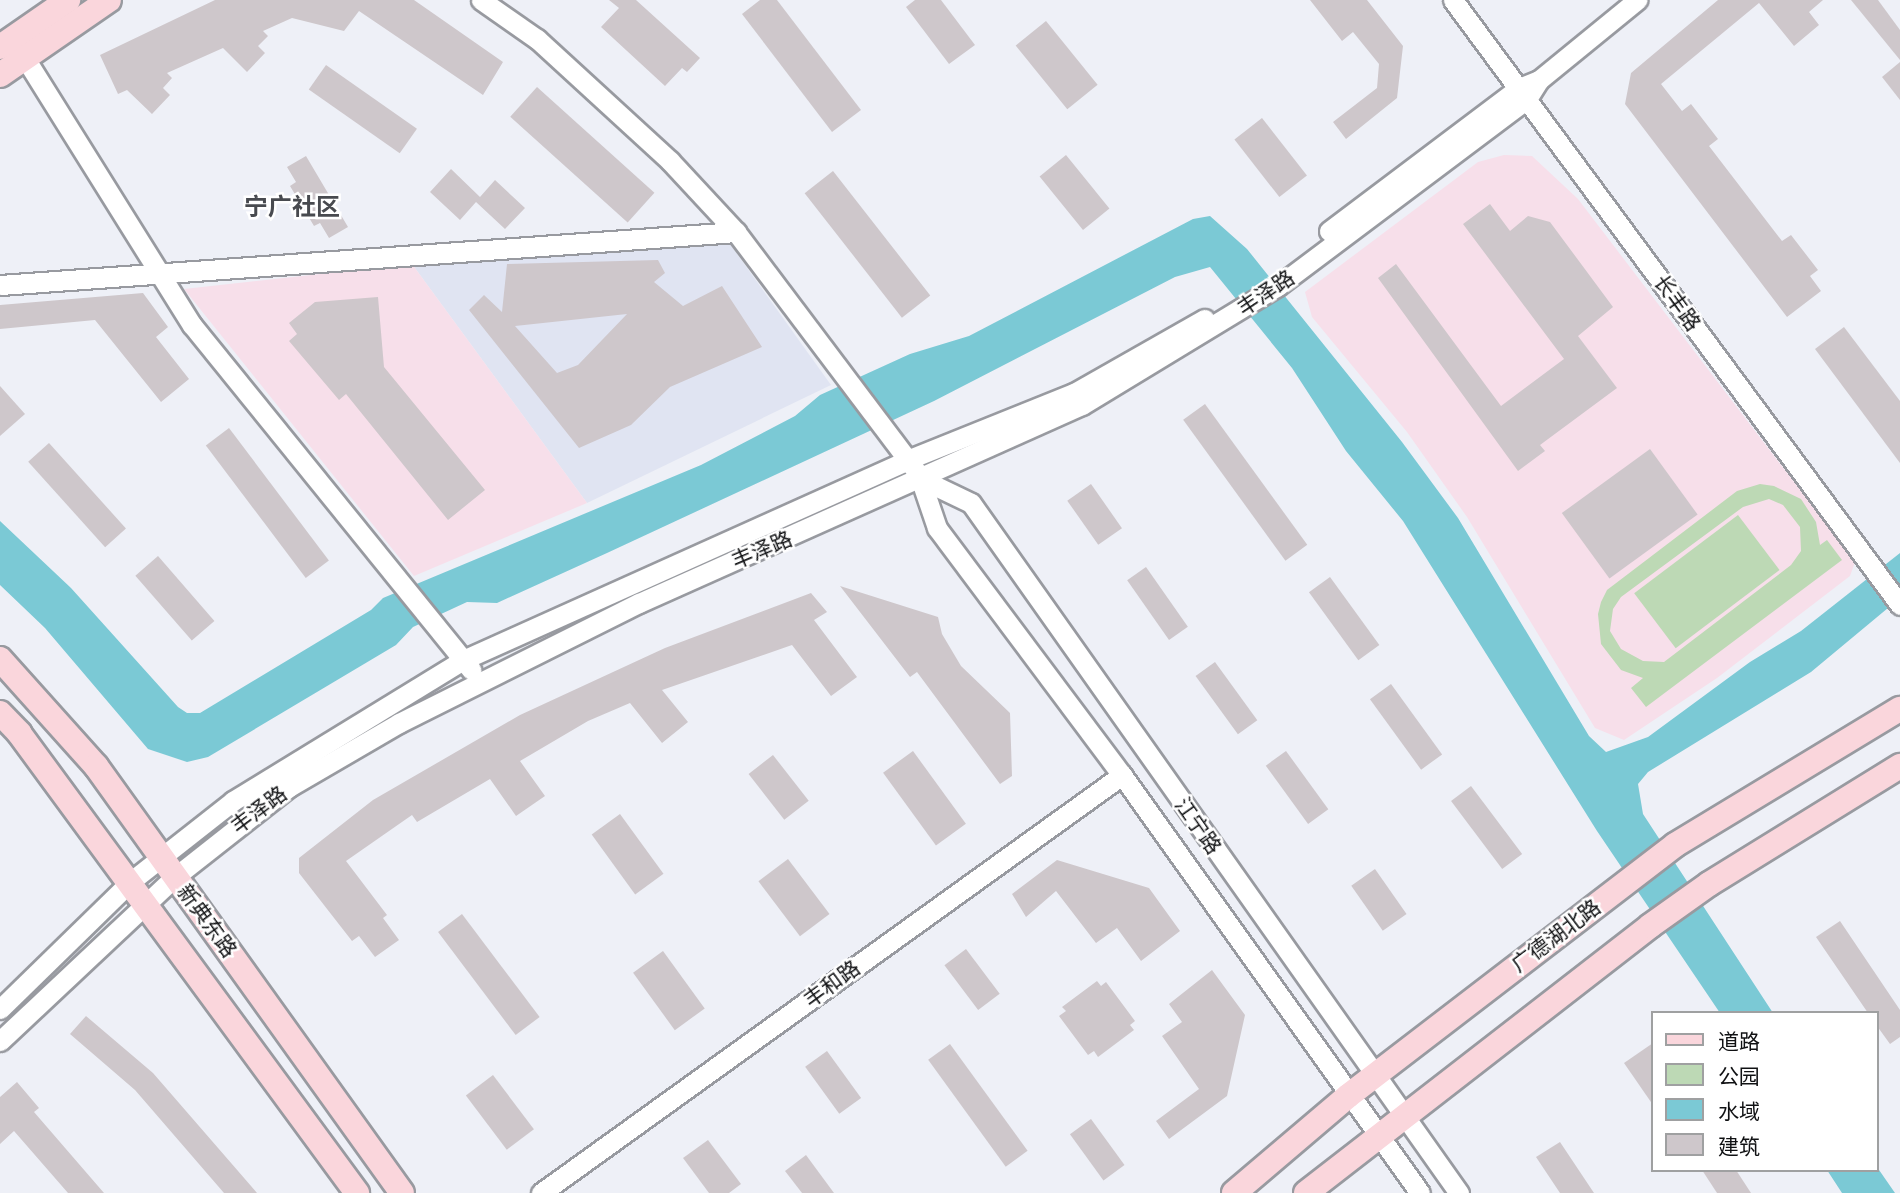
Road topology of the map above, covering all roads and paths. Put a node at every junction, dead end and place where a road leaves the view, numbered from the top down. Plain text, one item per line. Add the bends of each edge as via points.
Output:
1 (68, 0) edge
2 (109, 0) edge
3 (481, 0) edge
4 (1453, 0) edge
5 (1637, 0) edge
6 (0, 47) edge
7 (25, 58) junction
8 (0, 75) edge
9 (1523, 93) junction
10 (736, 232) junction
11 (161, 275) junction
12 (1273, 282) junction
13 (0, 285) edge
14 (916, 472) junction
15 (1900, 605) edge
16 (0, 659) edge
17 (463, 660) junction
18 (480, 681) junction
19 (1900, 709) edge
20 (0, 713) edge
21 (1900, 766) edge
22 (1122, 775) junction
23 (169, 866) junction
24 (130, 882) junction
25 (146, 904) junction
26 (0, 1009) edge
27 (0, 1041) edge
28 (1373, 1076) junction
29 (1348, 1096) junction
30 (1402, 1115) junction
31 (1378, 1134) junction
32 (357, 1193) edge
33 (402, 1193) edge
34 (541, 1193) edge
35 (1234, 1193) edge
36 (1306, 1193) edge
37 (1420, 1193) edge
38 (1458, 1193) edge

1 - 6 main road
2 - 7 main road
3 - 10 street via 537,39 670,162
4 - 9 street, 长丰路
5 - 9 street, 丰泽路
7 - 8 main road
7 - 11 street
9 - 12 street, 丰泽路
9 - 15 street, 长丰路
10 - 11 street
10 - 14 street
11 - 13 street
11 - 17 street via 192,325
12 - 14 street, 丰泽路 via 1074,393
12 - 14 street, 丰泽路 via 1206,332 1082,405
14 - 17 street, 丰泽路
14 - 18 street, 丰泽路
14 - 22 street, 江宁路 via 937,528
14 - 28 street, 江宁路 via 971,503
16 - 23 main road, 新典东路 via 96,766
17 - 18 street
17 - 23 street, 丰泽路 via 245,794
18 - 23 street, 丰泽路 via 289,787
19 - 28 main road, 广德湖北路 via 1675,845
20 - 24 main road, 新典东路
21 - 30 main road via 1709,884
22 - 29 street, 江宁路
22 - 34 street, 丰和路
23 - 24 street, 丰泽路
23 - 25 street, 丰泽路
23 - 33 main road, 新典东路
24 - 25 main road, 新典东路
24 - 26 street, 丰泽路
25 - 27 street, 丰泽路
25 - 32 main road, 新典东路
28 - 29 main road, 广德湖北路
28 - 30 street, 江宁路
29 - 31 street, 江宁路
29 - 35 main road, 广德湖北路
30 - 31 main road
30 - 38 street, 江宁路
31 - 36 main road
31 - 37 street, 江宁路

